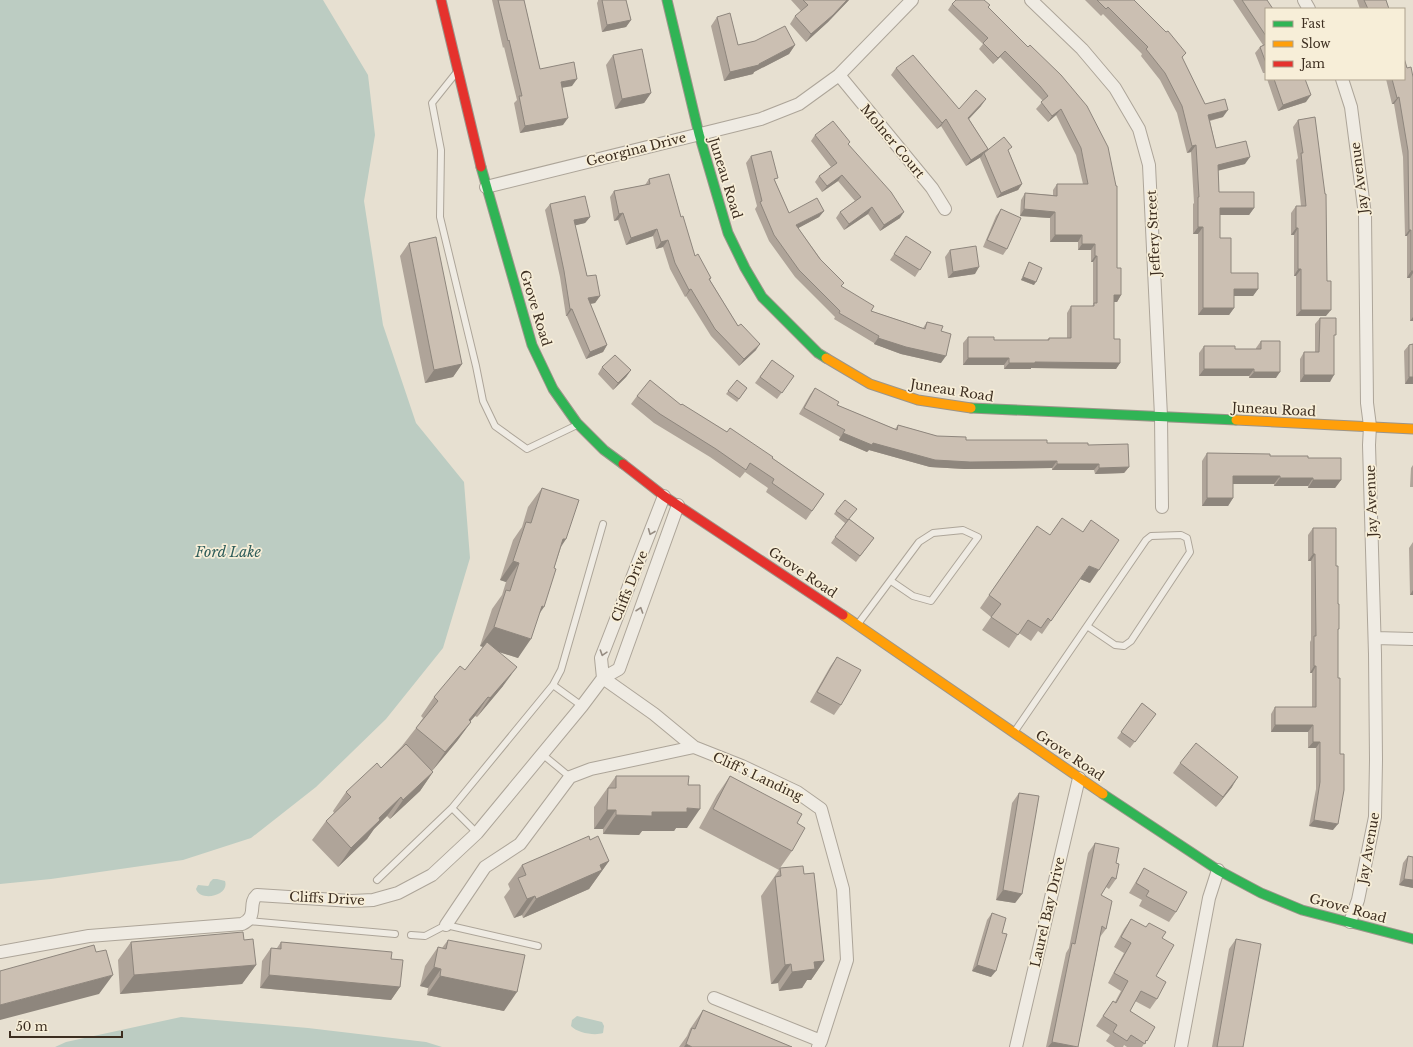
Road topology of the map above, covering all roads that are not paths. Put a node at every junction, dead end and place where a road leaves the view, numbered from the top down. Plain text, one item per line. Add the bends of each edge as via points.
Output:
1 (440, 0) edge
2 (667, 0) edge
3 (912, 0) edge
4 (1031, 0) edge
5 (459, 70) junction
6 (838, 75) junction
7 (1342, 80) edge
8 (699, 134) junction
9 (486, 188) junction
10 (945, 209) dead end
11 (1161, 416) junction
12 (579, 424) junction
13 (1370, 426) junction
14 (1413, 428) edge
15 (664, 496) junction
16 (678, 505) junction
17 (1162, 507) dead end
18 (603, 524) dead end
19 (890, 581) junction
20 (857, 625) junction
21 (1087, 626) junction
22 (1375, 638) junction
23 (1413, 639) edge
24 (603, 678) junction
25 (553, 685) junction
26 (582, 706) junction
27 (1014, 733) junction
28 (694, 747) junction
29 (542, 754) junction
30 (570, 777) junction
31 (1079, 778) junction
32 (452, 808) junction
33 (478, 833) junction
34 (1218, 870) junction
35 (377, 880) dead end
36 (248, 921) junction
37 (1350, 922) junction
38 (446, 925) junction
39 (395, 934) dead end
40 (411, 935) dead end
41 (1413, 940) edge
42 (538, 946) dead end
43 (0, 952) edge
44 (714, 998) dead end
45 (820, 1044) edge
46 (1016, 1047) edge
47 (1181, 1047) edge

1 - 5 main road, Grove Road
2 - 8 main road, Juneau Road
3 - 6 street, Georgina Drive
4 - 11 street, Jeffery Street via 1082,49 1115,88 1139,129 1149,165
5 - 9 main road, Grove Road
5 - 12 lane via 432,102 441,150 440,217 483,402 495,426 527,449
6 - 8 street, Georgina Drive via 799,104 761,119
6 - 10 street, Molner Court via 932,188
7 - 13 street, Jay Avenue via 1351,107 1364,215
8 - 9 street, Georgina Drive
8 - 11 main road, Juneau Road via 728,233 745,268 762,297 818,353 870,384 918,400 977,409
9 - 12 main road, Grove Road via 532,345 553,388
11 - 13 main road, Juneau Road
11 - 17 street, Jeffery Street
12 - 15 main road, Grove Road via 604,450
13 - 14 main road, Juneau Road
13 - 22 street, Jay Avenue
15 - 16 main road, Grove Road
15 -> 24 street, Cliffs Drive via 601,658
16 - 20 main road, Grove Road
24 -> 16 street, Cliffs Drive via 619,669
18 - 25 lane via 561,670
19 - 19 lane via 919,542 933,533 964,530 978,537 932,601 913,596
19 - 20 lane
20 - 27 main road, Grove Road
21 - 21 lane via 1146,540 1151,536 1187,538 1190,552 1131,641 1124,646 1115,645
21 - 27 lane
22 - 23 street
22 - 37 street, Jay Avenue via 1375,818 1358,900
24 - 26 street, Cliffs Drive
24 - 28 street, Cliff's Landing via 654,714
25 - 26 lane
25 - 32 lane
26 - 29 street, Cliffs Drive
27 - 31 main road, Grove Road
28 - 30 street via 591,769
28 - 45 street, Cliff's Landing via 797,792 821,809 843,890 847,960
29 - 30 lane
29 - 33 street, Cliffs Drive
30 - 38 street via 520,844 485,867
31 - 34 main road, Grove Road
31 - 46 street, Laurel Bay Drive
32 - 33 lane
32 - 35 lane
33 - 36 street, Cliffs Drive via 432,875 385,898 362,901 261,895 254,898 252,915
34 - 37 main road, Grove Road via 1261,894 1302,910
34 - 47 street via 1209,898
36 - 39 lane
36 - 43 street via 242,924 89,936
37 - 41 main road, Grove Road
38 - 40 lane via 425,936
38 - 42 lane
44 - 45 street, Cliff's Landing

